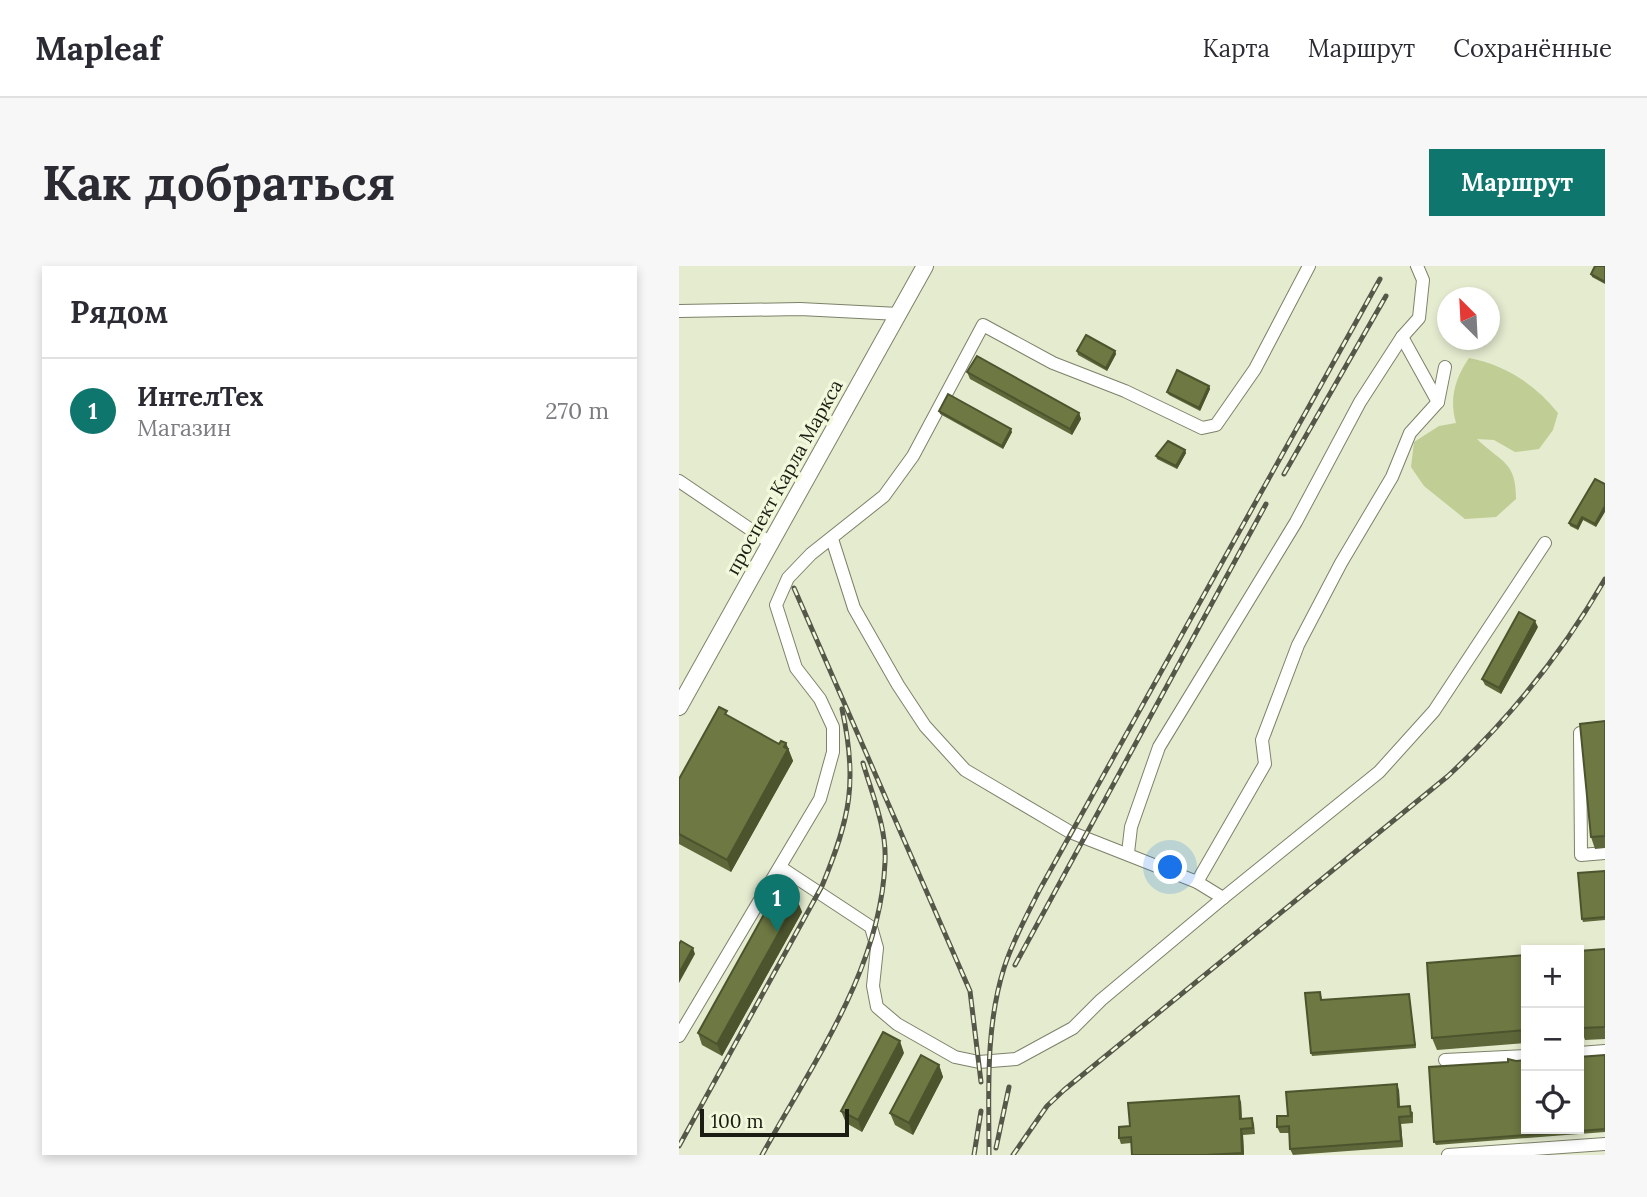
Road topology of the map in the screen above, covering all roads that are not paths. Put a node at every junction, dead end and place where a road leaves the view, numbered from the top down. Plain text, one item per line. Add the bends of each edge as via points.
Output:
1 (925, 266) edge
2 (1309, 266) edge
3 (1417, 266) edge
4 (679, 311) edge
5 (899, 314) junction
6 (1402, 337) junction
7 (1445, 367) dead end
8 (1439, 402) junction
9 (679, 481) edge
10 (832, 539) junction
11 (1545, 543) dead end
12 (772, 544) junction
13 (679, 707) edge
14 (1605, 730) edge
15 (1128, 853) junction
16 (1605, 853) edge
17 (780, 867) junction
18 (1197, 882) junction
19 (1223, 898) junction
20 (679, 1036) edge
21 (1605, 1051) edge
22 (1584, 1053) edge
23 (1521, 1056) edge
24 (1445, 1060) dead end
25 (1605, 1144) edge
26 (1448, 1155) edge

1 - 5 main road, проспект Карла Маркса
2 - 10 lane via 1237,398 1216,425 1202,428 1053,363 983,325 913,456 884,496
3 - 6 lane via 1423,280 1419,318
4 - 5 lane via 800,309
5 - 12 main road, проспект Карла Маркса
6 - 8 lane
6 - 15 lane via 1159,747 1131,827
7 - 8 lane
8 - 18 lane via 1410,433 1392,477 1298,645 1262,740 1265,764
9 - 12 lane
10 - 15 lane via 855,608 898,685 925,726 965,770 1070,832
10 - 17 lane via 788,578 776,605 796,668 820,699 833,727 833,752 820,799
11 - 19 lane via 1434,711 1398,752
12 - 13 main road, проспект Карла Маркса
14 - 16 lane via 1580,733 1581,855
15 - 18 lane
17 - 19 lane via 871,927 877,948 873,986 877,1007 929,1044 979,1062 1016,1059 1073,1028
17 - 20 lane
18 - 19 lane
21 - 22 lane
23 - 24 lane
25 - 26 lane

